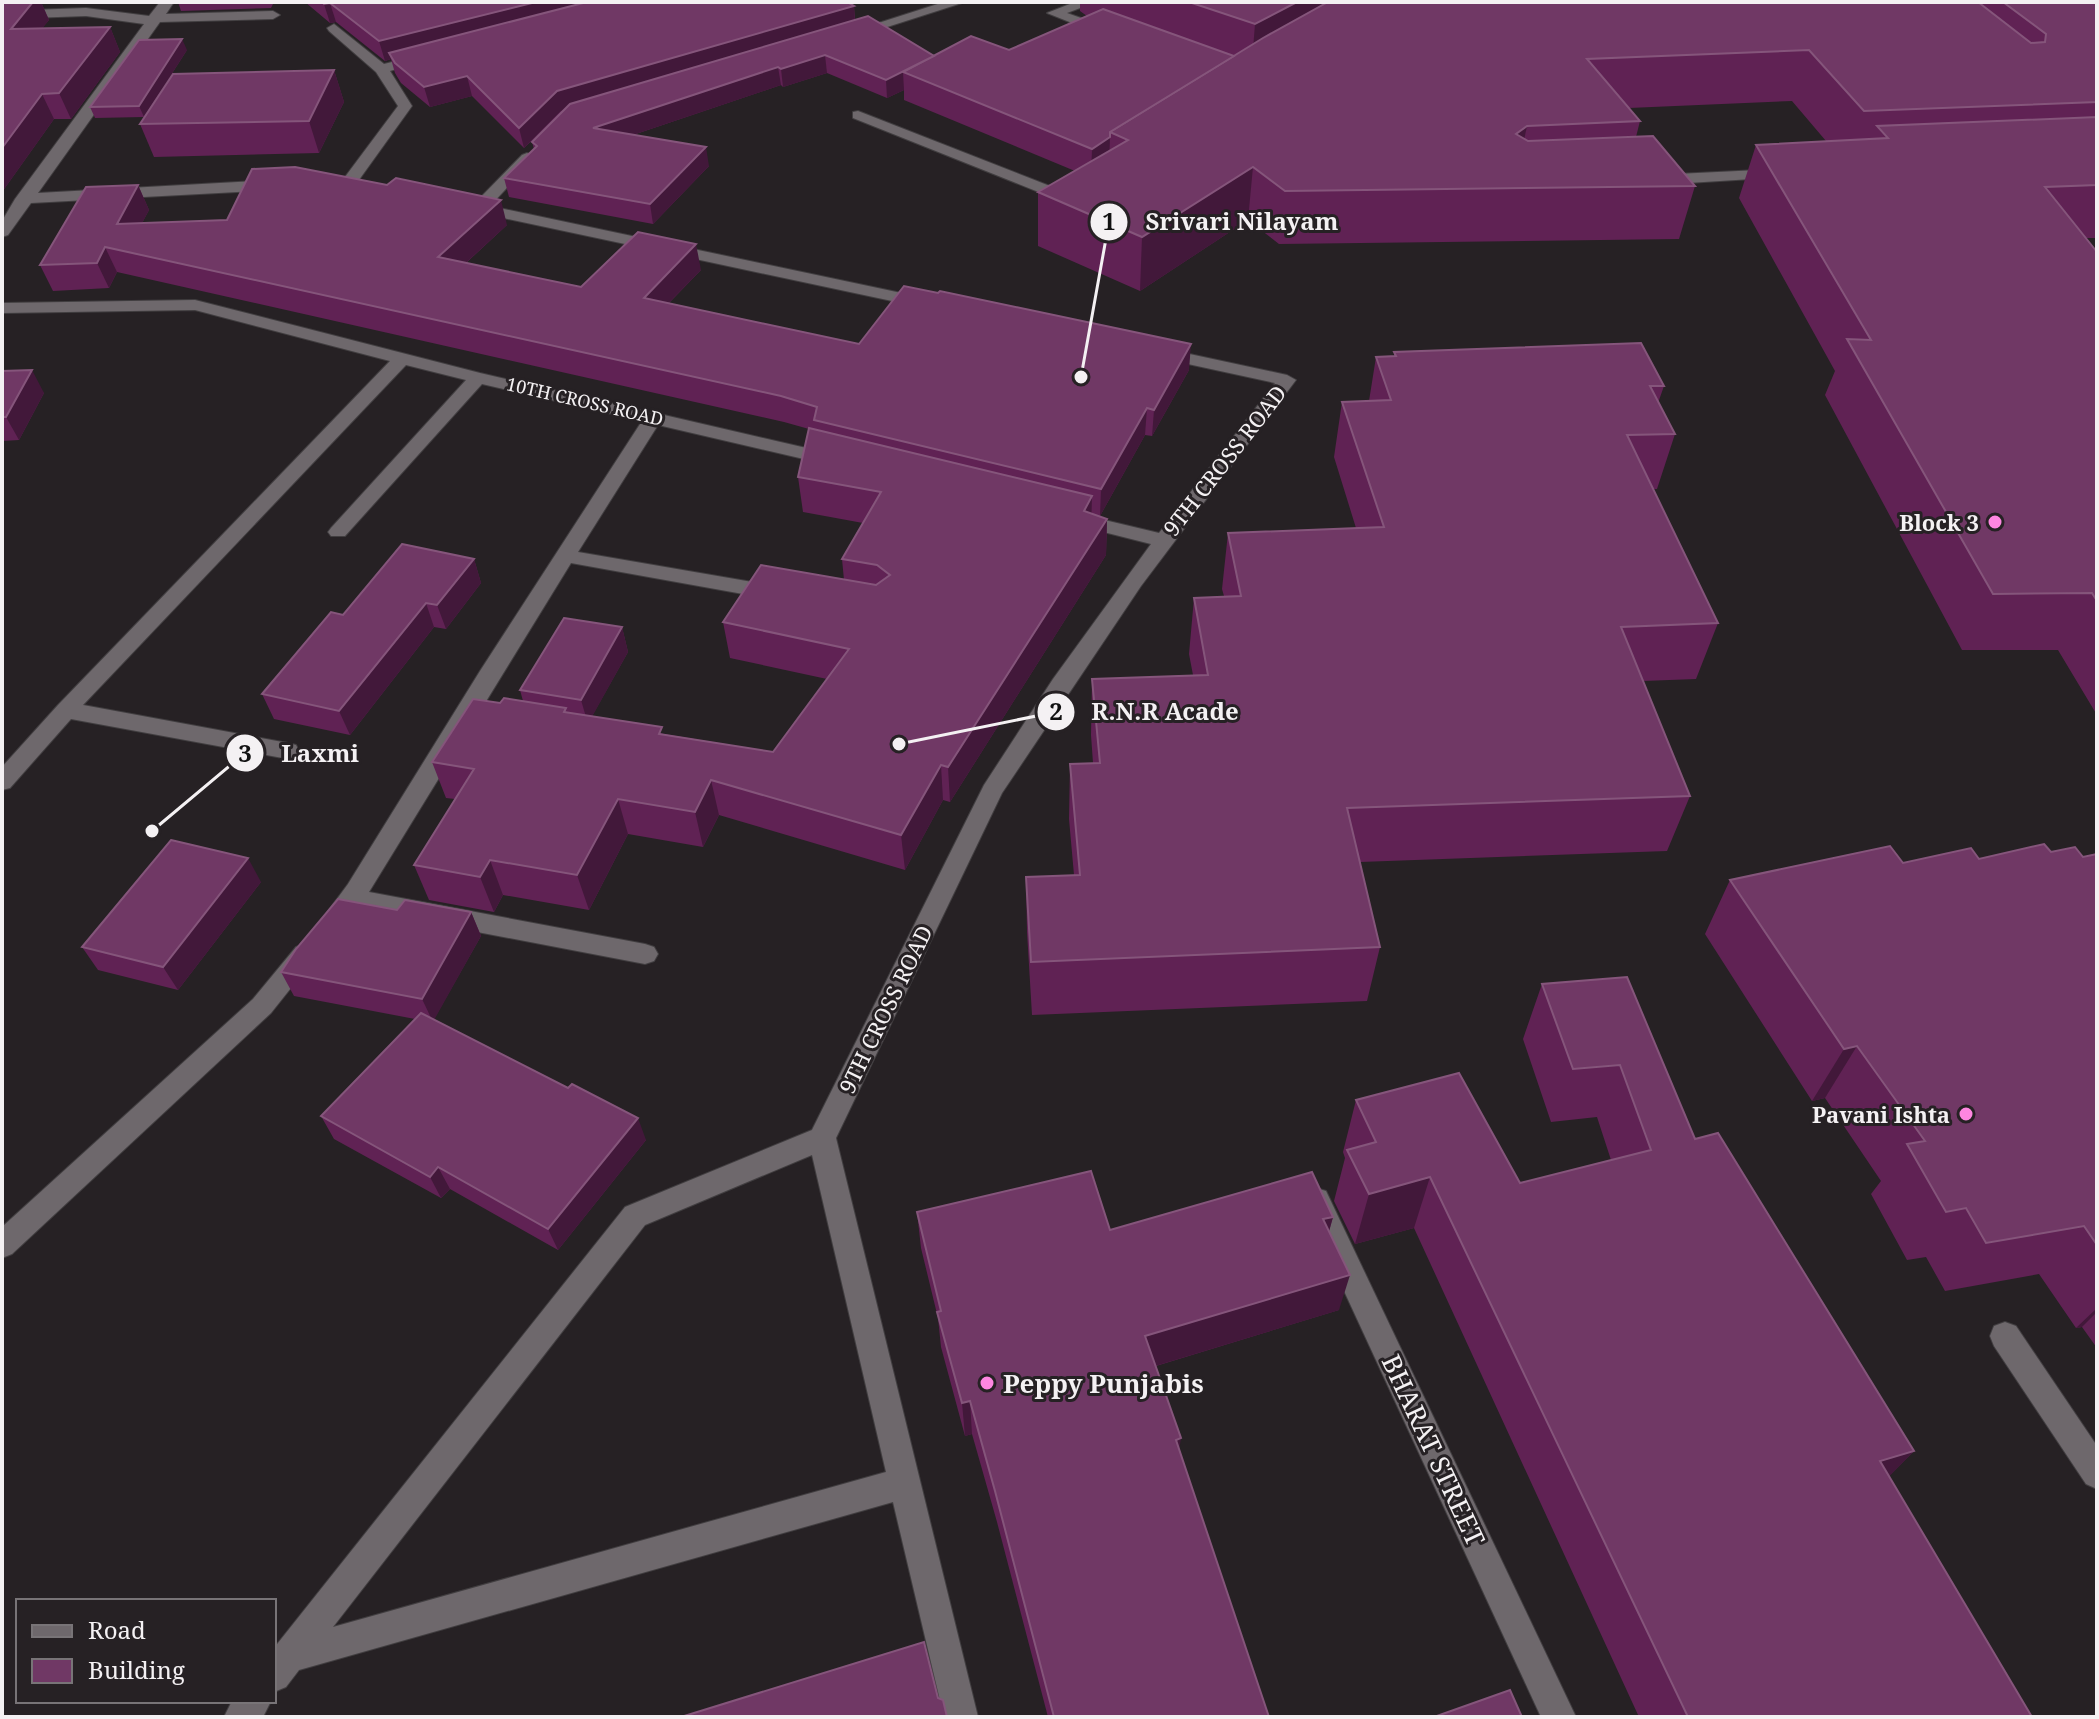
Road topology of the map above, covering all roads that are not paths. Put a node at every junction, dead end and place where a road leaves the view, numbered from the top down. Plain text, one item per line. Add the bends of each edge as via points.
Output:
1 (167, 2) edge
2 (958, 2) edge
3 (1089, 2) edge
4 (2, 15) edge
5 (273, 15) dead end
6 (154, 20) junction
7 (334, 28) edge
8 (838, 37) edge
9 (1125, 38) edge
10 (443, 54) edge
11 (381, 69) junction
12 (858, 115) dead end
13 (534, 151) edge
14 (1799, 173) edge
15 (1642, 180) edge
16 (303, 184) edge
17 (379, 187) edge
18 (1085, 191) edge
19 (23, 199) junction
20 (450, 202) edge
21 (479, 208) junction
22 (2, 232) edge
23 (945, 307) edge
24 (2, 308) edge
25 (1132, 347) edge
26 (402, 358) junction
27 (478, 378) junction
28 (655, 416) junction
29 (855, 465) edge
30 (1055, 514) edge
31 (338, 532) dead end
32 (1163, 540) junction
33 (566, 556) junction
34 (801, 597) edge
35 (66, 710) junction
36 (288, 751) dead end
37 (2, 782) edge
38 (351, 898) junction
39 (645, 954) dead end
40 (822, 1138) junction
41 (1308, 1183) edge
42 (2, 1245) edge
43 (2005, 1336) dead end
44 (2097, 1473) edge
45 (904, 1483) junction
46 (282, 1666) edge
47 (961, 1717) edge
48 (1559, 1717) edge

1 - 6 street
2 - 8 street
3 - 9 street via 1054,13
4 - 6 street via 86,12
5 - 6 street
6 - 19 street
7 - 11 street
10 - 11 street
11 - 17 street via 405,106 342,181
12 - 18 street via 1072,200
13 - 21 street
14 - 15 street
16 - 19 street
19 - 22 street
20 - 21 street
21 - 23 street
24 - 26 street, 10TH CROSS ROAD via 195,305
25 - 32 street, 9TH CROSS ROAD via 1287,380
26 - 27 street, 10TH CROSS ROAD
26 - 35 street
27 - 28 street, 10TH CROSS ROAD
27 - 31 street
28 - 29 street, 10TH CROSS ROAD
28 - 33 street
30 - 32 street
32 - 40 street, 9TH CROSS ROAD via 992,791
33 - 34 street
33 - 38 street via 474,715
35 - 36 street
35 - 37 street
38 - 39 street
38 - 42 street via 262,1006
40 - 45 street
40 - 46 street via 635,1216
41 - 48 street, BHARAT STREET
43 - 44 street
45 - 46 street
45 - 47 street

